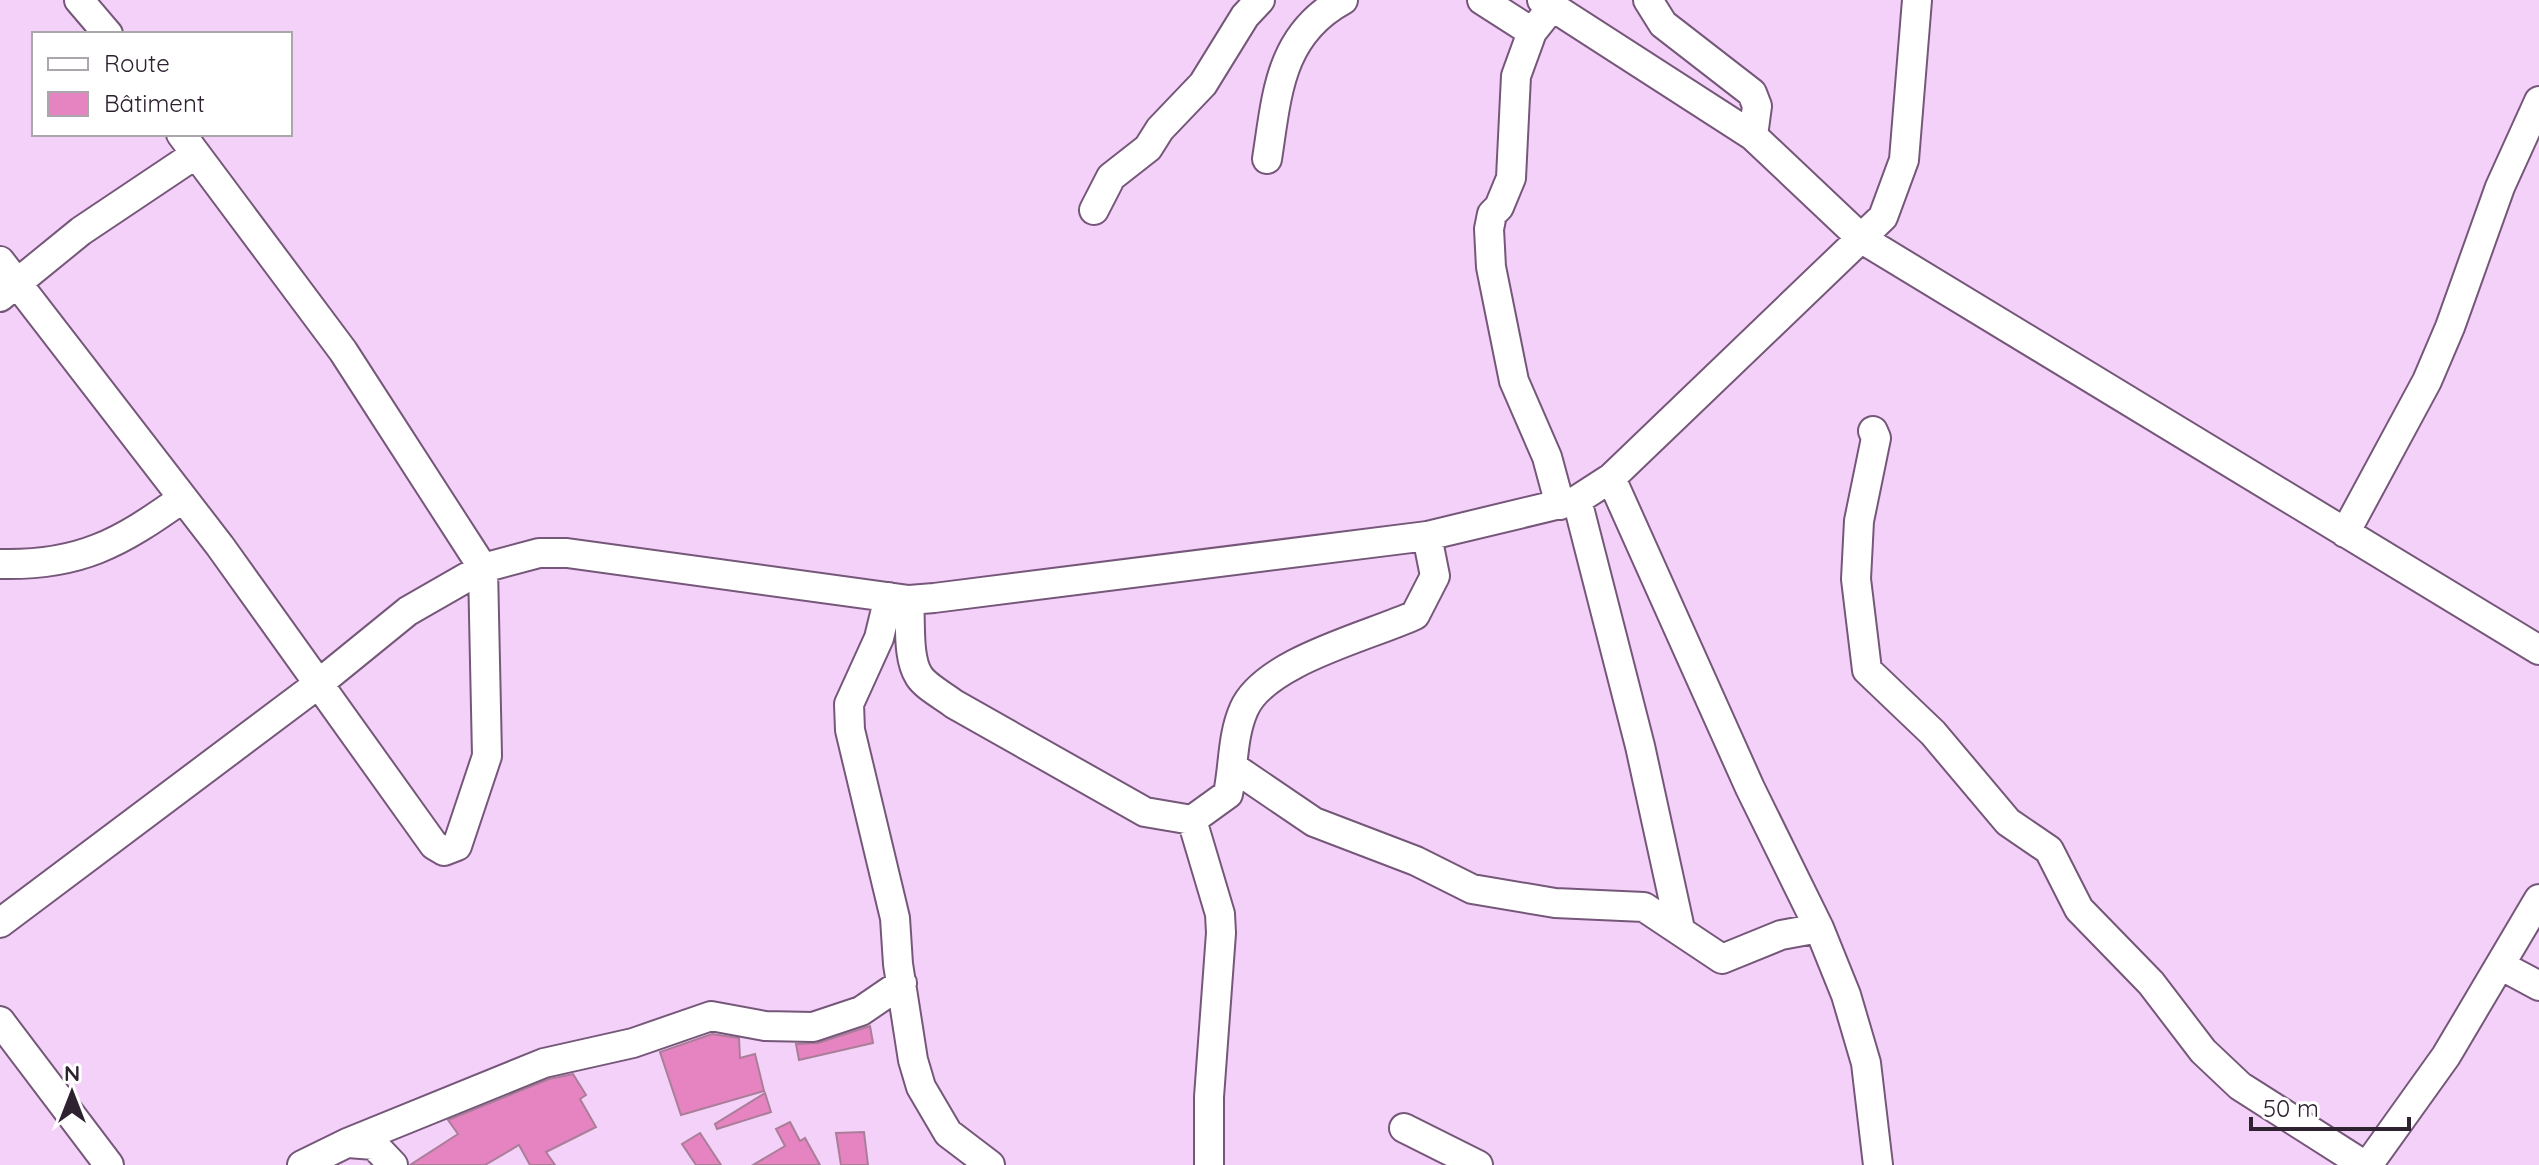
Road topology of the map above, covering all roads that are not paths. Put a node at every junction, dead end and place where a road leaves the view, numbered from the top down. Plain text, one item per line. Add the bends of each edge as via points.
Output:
1 (79, 0) edge
2 (1260, 0) edge
3 (1343, 0) edge
4 (1482, 0) edge
5 (1648, 0) edge
6 (1917, 0) edge
7 (1547, 4) edge
8 (106, 32) edge
9 (1532, 32) junction
10 (2539, 101) edge
11 (1753, 136) junction
12 (189, 144) edge
13 (1267, 159) dead end
14 (1094, 210) dead end
15 (1862, 239) junction
16 (0, 261) edge
17 (10, 290) edge
18 (1873, 431) dead end
19 (1611, 478) junction
20 (183, 498) junction
21 (1569, 502) junction
22 (2345, 533) junction
23 (1427, 536) junction
24 (0, 564) edge
25 (483, 568) junction
26 (899, 599) junction
27 (2539, 650) edge
28 (317, 685) junction
29 (1233, 767) junction
30 (1192, 820) junction
31 (2539, 899) edge
32 (0, 923) edge
33 (1819, 928) junction
34 (1680, 929) junction
35 (2500, 965) junction
36 (902, 983) junction
37 (2539, 986) edge
38 (0, 1021) edge
39 (1404, 1128) dead end
40 (347, 1143) junction
41 (109, 1165) edge
42 (302, 1165) edge
43 (393, 1165) edge
44 (990, 1165) edge
45 (1209, 1165) edge
46 (1478, 1165) edge
47 (1878, 1165) edge
48 (2366, 1165) edge

1 - 8 street
2 - 14 street via 1203,84 1148,148 1111,177
3 - 13 street via 1302,36 1286,59
4 - 9 street
5 - 11 street via 1663,24 1752,93 1757,106
6 - 15 street via 1904,160 1883,217
7 - 9 street
7 - 11 street
9 - 21 street via 1516,76 1511,178 1489,229 1491,267 1514,381
10 - 22 street via 2500,187 2427,381
11 - 15 street
12 - 17 street
12 - 25 street via 343,351
15 - 19 street
15 - 22 street
16 - 17 street
17 - 20 street
18 - 48 street via 1856,579 1867,670 1933,733 2008,822 2049,850 2079,909 2151,983 2203,1051 2240,1086
19 - 21 street
19 - 33 street
20 - 24 street via 130,535 85,556 34,565
20 - 28 street
21 - 23 street
21 - 34 street via 1640,746
22 - 27 street
23 - 26 street via 1101,579
23 - 29 street via 1435,576 1415,615 1304,659 1270,680 1245,706
25 - 26 street via 539,553 567,553
25 - 28 street via 389,623
25 - 28 street via 487,756 460,841 452,850 434,845
26 - 30 street via 919,676 944,697 1145,812
26 - 36 street via 848,714 895,918
28 - 32 street
29 - 30 street via 1228,794
29 - 34 street via 1314,822 1472,889 1555,903 1644,907
30 - 45 street via 1221,924
31 - 35 street
33 - 34 street via 1781,935 1722,959
33 - 47 street via 1866,1063
35 - 37 street
35 - 48 street via 2446,1056
36 - 40 street via 861,1011 813,1027 765,1026 711,1016 633,1043 544,1063
36 - 44 street via 921,1087 948,1133
38 - 41 street
39 - 46 street
40 - 42 street
40 - 43 street via 374,1145

